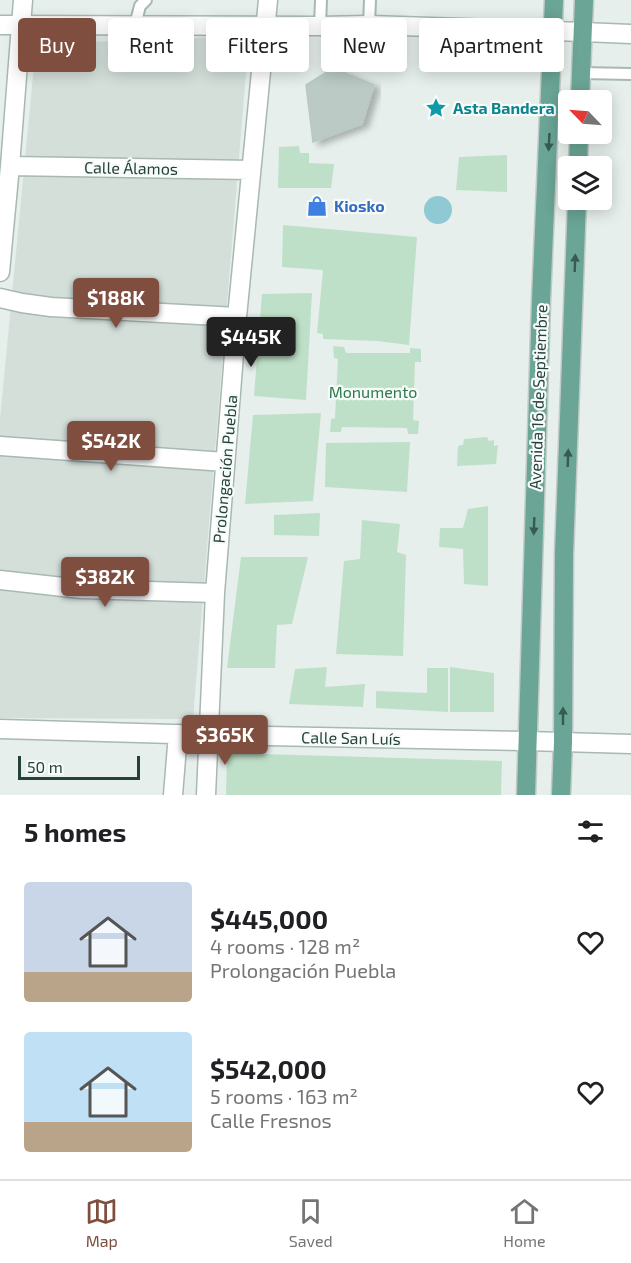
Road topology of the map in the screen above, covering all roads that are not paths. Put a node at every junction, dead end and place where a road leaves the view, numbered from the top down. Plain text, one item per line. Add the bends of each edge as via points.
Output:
1 (23, 0) edge
2 (146, 0) edge
3 (321, 0) edge
4 (370, 0) edge
5 (554, 0) edge
6 (584, 0) edge
7 (265, 1) edge
8 (22, 18) edge
9 (137, 18) edge
10 (266, 18) edge
11 (369, 18) edge
12 (554, 18) edge
13 (0, 25) edge
14 (18, 25) edge
15 (309, 26) edge
16 (320, 26) joint
17 (564, 32) edge
18 (583, 33) junction
19 (631, 34) edge
20 (18, 63) edge
21 (261, 72) edge
22 (552, 72) edge
23 (581, 73) junction
24 (631, 74) edge
25 (580, 90) edge
26 (10, 166) junction
27 (251, 170) junction
28 (577, 210) edge
29 (0, 272) edge
30 (0, 298) edge
31 (237, 317) junction
32 (0, 446) edge
33 (225, 462) junction
34 (0, 580) edge
35 (215, 593) junction
36 (0, 729) edge
37 (178, 734) junction
38 (208, 735) junction
39 (527, 741) junction
40 (563, 742) junction
41 (631, 744) edge
42 (173, 795) edge
43 (206, 795) edge
44 (526, 795) edge
45 (561, 795) edge

1 - 8 street
2 - 9 lane
3 - 16 lane
4 - 11 lane
5 - 12 main road, Avenida 16 de Septiembre
6 - 18 main road
7 - 10 street, Prolongación Puebla
13 - 14 street
15 - 16 street
17 - 18 street
18 - 19 street
18 - 23 main road
20 - 26 street
21 - 27 street, Prolongación Puebla
22 -> 39 main road, Avenida 16 de Septiembre
23 - 24 lane
23 - 25 main road
26 - 27 street, Calle Álamos
26 - 29 street
27 - 31 street, Prolongación Puebla
40 -> 28 main road, Avenida 16 de Septiembre via 564,554
30 - 31 street via 51,307
31 - 33 street, Prolongación Puebla
32 - 33 street
33 - 35 street, Prolongación Puebla
34 - 35 street via 81,589
35 - 38 street, Prolongación Puebla
36 - 37 street, Calle San Luís
37 - 38 street, Calle San Luís
37 - 42 street
38 - 39 street, Calle San Luís
38 - 43 street, Prolongación Puebla
39 - 40 street, Calle San Luís
39 - 44 main road, Avenida 16 de Septiembre
40 - 41 street, Calle San Luís
40 - 45 main road, Avenida 16 de Septiembre

